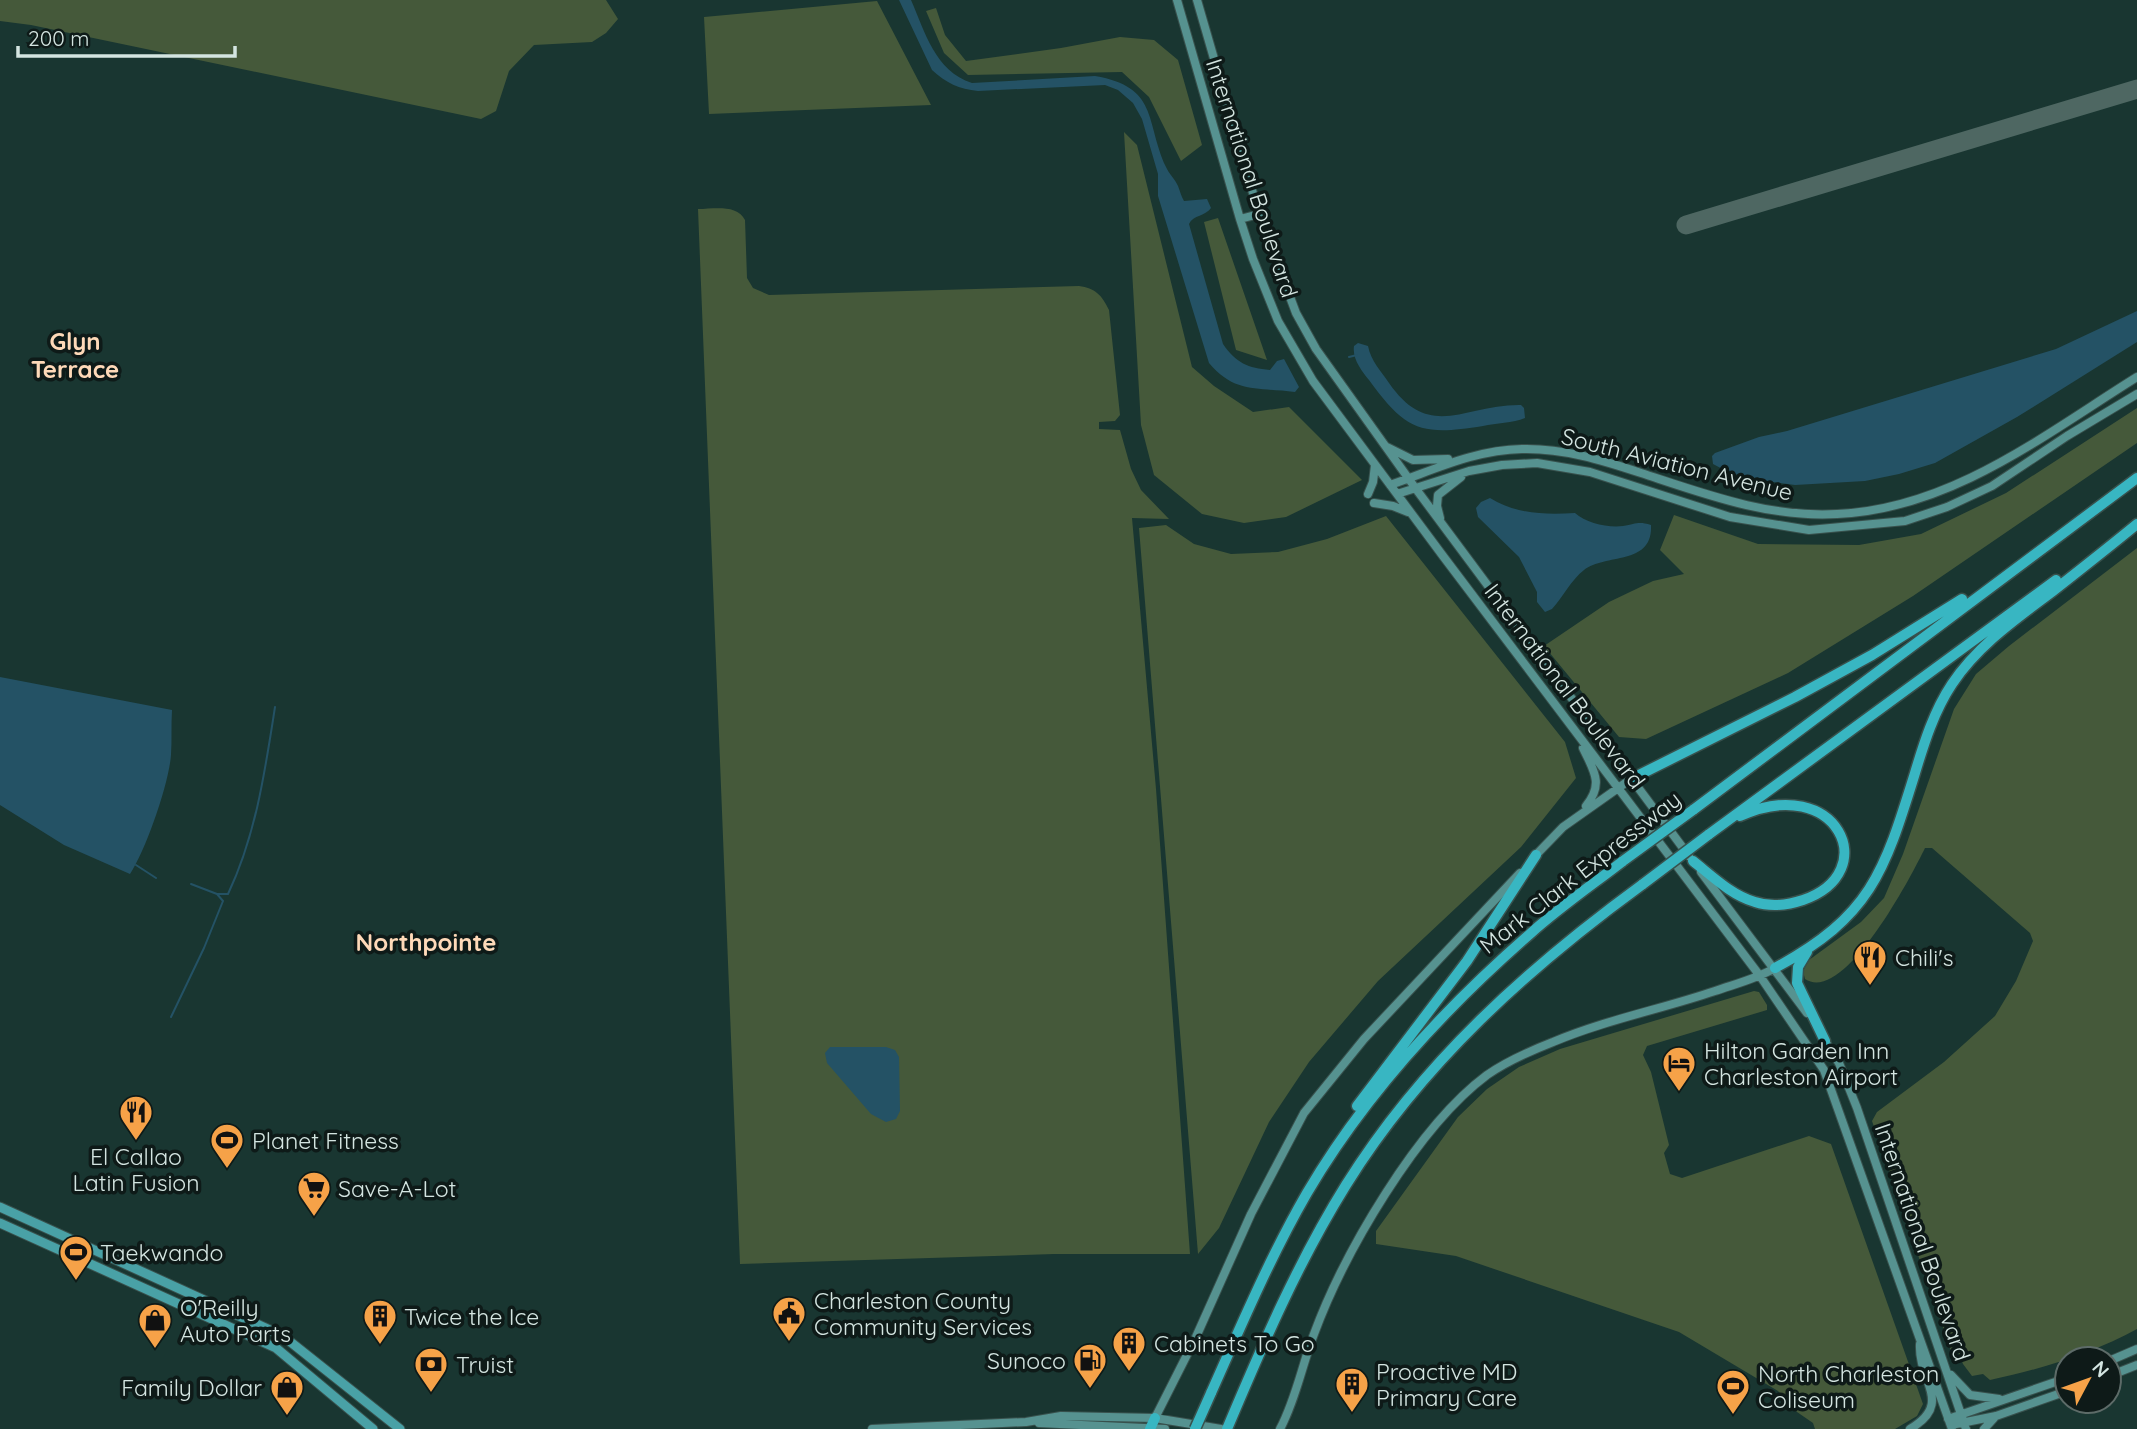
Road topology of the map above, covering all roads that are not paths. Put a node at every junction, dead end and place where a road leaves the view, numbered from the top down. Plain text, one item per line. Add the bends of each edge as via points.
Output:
1 (1177, 0) edge
2 (1197, 0) edge
3 (1259, 214) junction
4 (1240, 219) junction
5 (2137, 377) edge
6 (2137, 394) edge
7 (1384, 445) junction
8 (1465, 457) junction
9 (1375, 465) junction
10 (1469, 471) junction
11 (2137, 478) edge
12 (1408, 479) junction
13 (1390, 485) junction
14 (1416, 489) junction
15 (1368, 494) dead end
16 (1397, 494) junction
17 (1374, 503) dead end
18 (1410, 513) junction
19 (2078, 521) junction
20 (2137, 522) edge
21 (1442, 525) junction
22 (1573, 730) junction
23 (1631, 779) junction
24 (1617, 787) junction
25 (1581, 812) junction
26 (1707, 835) junction
27 (1536, 855) junction
28 (1693, 861) junction
29 (1808, 950) junction
30 (1774, 968) junction
31 (1760, 976) junction
32 (1825, 1041) junction
33 (1302, 1202) junction
34 (0, 1208) edge
35 (0, 1223) edge
36 (1920, 1338) junction
37 (1947, 1370) junction
38 (2053, 1383) edge
39 (2053, 1396) edge
40 (2004, 1400) junction
41 (1961, 1414) junction
42 (1996, 1416) junction
43 (1950, 1424) edge
44 (1152, 1425) edge
45 (1966, 1426) edge
46 (373, 1429) edge
47 (400, 1429) edge
48 (872, 1429) edge
49 (1165, 1429) edge
50 (1195, 1429) edge
51 (1221, 1429) edge
52 (1227, 1429) edge
53 (1280, 1429) edge
54 (1910, 1429) edge
55 (1984, 1429) edge

1 - 4 main road, International Boulevard
2 - 3 main road, International Boulevard
3 - 4 main road
3 - 7 main road, International Boulevard via 1303,325
4 - 9 main road, International Boulevard via 1278,321 1313,381
5 - 8 main road, South Aviation Avenue via 1975,478 1924,499 1838,514 1791,514 1729,501 1577,454 1522,449
6 - 10 main road, South Aviation Avenue via 1992,486 1947,508 1905,521 1853,527 1808,530 1730,517 1555,465 1519,463
7 - 8 main road via 1413,460
7 - 12 main road, International Boulevard
8 - 12 main road, South Aviation Avenue
9 - 13 main road, International Boulevard
9 - 15 main road
10 - 14 main road, South Aviation Avenue
10 - 21 main road via 1438,495
11 - 19 highway, Mark Clark Expressway
12 - 13 main road, South Aviation Avenue
12 - 14 main road, International Boulevard
13 - 16 main road, International Boulevard
14 - 16 main road, South Aviation Avenue
14 - 21 main road, International Boulevard
16 - 18 main road, International Boulevard
17 - 18 main road
18 - 22 main road, International Boulevard
19 - 23 highway via 1872,655
19 - 33 highway, Mark Clark Expressway, bridge via 1531,932 1433,1027 1352,1125
20 - 26 highway, Mark Clark Expressway
20 - 29 highway via 1991,639 1963,669 1933,721 1880,873 1852,913
21 - 23 main road, International Boulevard
22 - 24 main road, International Boulevard
22 - 25 main road via 1596,778 1597,789
23 - 24 main road
23 - 28 main road, International Boulevard
24 - 25 main road
24 - 31 main road, International Boulevard
25 - 27 main road
26 - 28 highway via 1742,814 1799,805 1818,810 1836,826 1843,842 1843,859 1833,880 1817,894 1771,905 1735,894
26 - 52 highway, Mark Clark Expressway, bridge via 1555,950 1445,1055 1394,1117 1347,1184 1309,1250
27 - 33 highway via 1467,961 1340,1130
27 - 44 main road via 1364,1039 1304,1113
28 - 30 main road, International Boulevard
29 - 30 highway
29 - 32 highway via 1798,967 1797,983
30 - 31 main road
30 - 32 main road, International Boulevard
31 - 36 main road, International Boulevard via 1824,1070
31 - 53 main road via 1518,1056 1455,1103 1383,1199 1346,1263 1313,1335
32 - 37 main road, International Boulevard via 1849,1086
33 - 50 highway, Mark Clark Expressway, bridge via 1257,1289
34 - 47 main road via 283,1336
35 - 46 main road via 276,1348
36 - 43 main road, International Boulevard
36 - 54 main road via 1919,1358 1933,1406 1924,1421
37 - 40 main road via 1970,1395
37 - 41 main road, International Boulevard
38 - 40 main road
39 - 42 main road
40 - 41 main road
41 - 43 main road
41 - 45 main road, International Boulevard
42 - 45 main road
42 - 55 main road
43 - 45 main road
44 - 48 main road via 1026,1422
44 - 49 main road
44 - 51 main road

